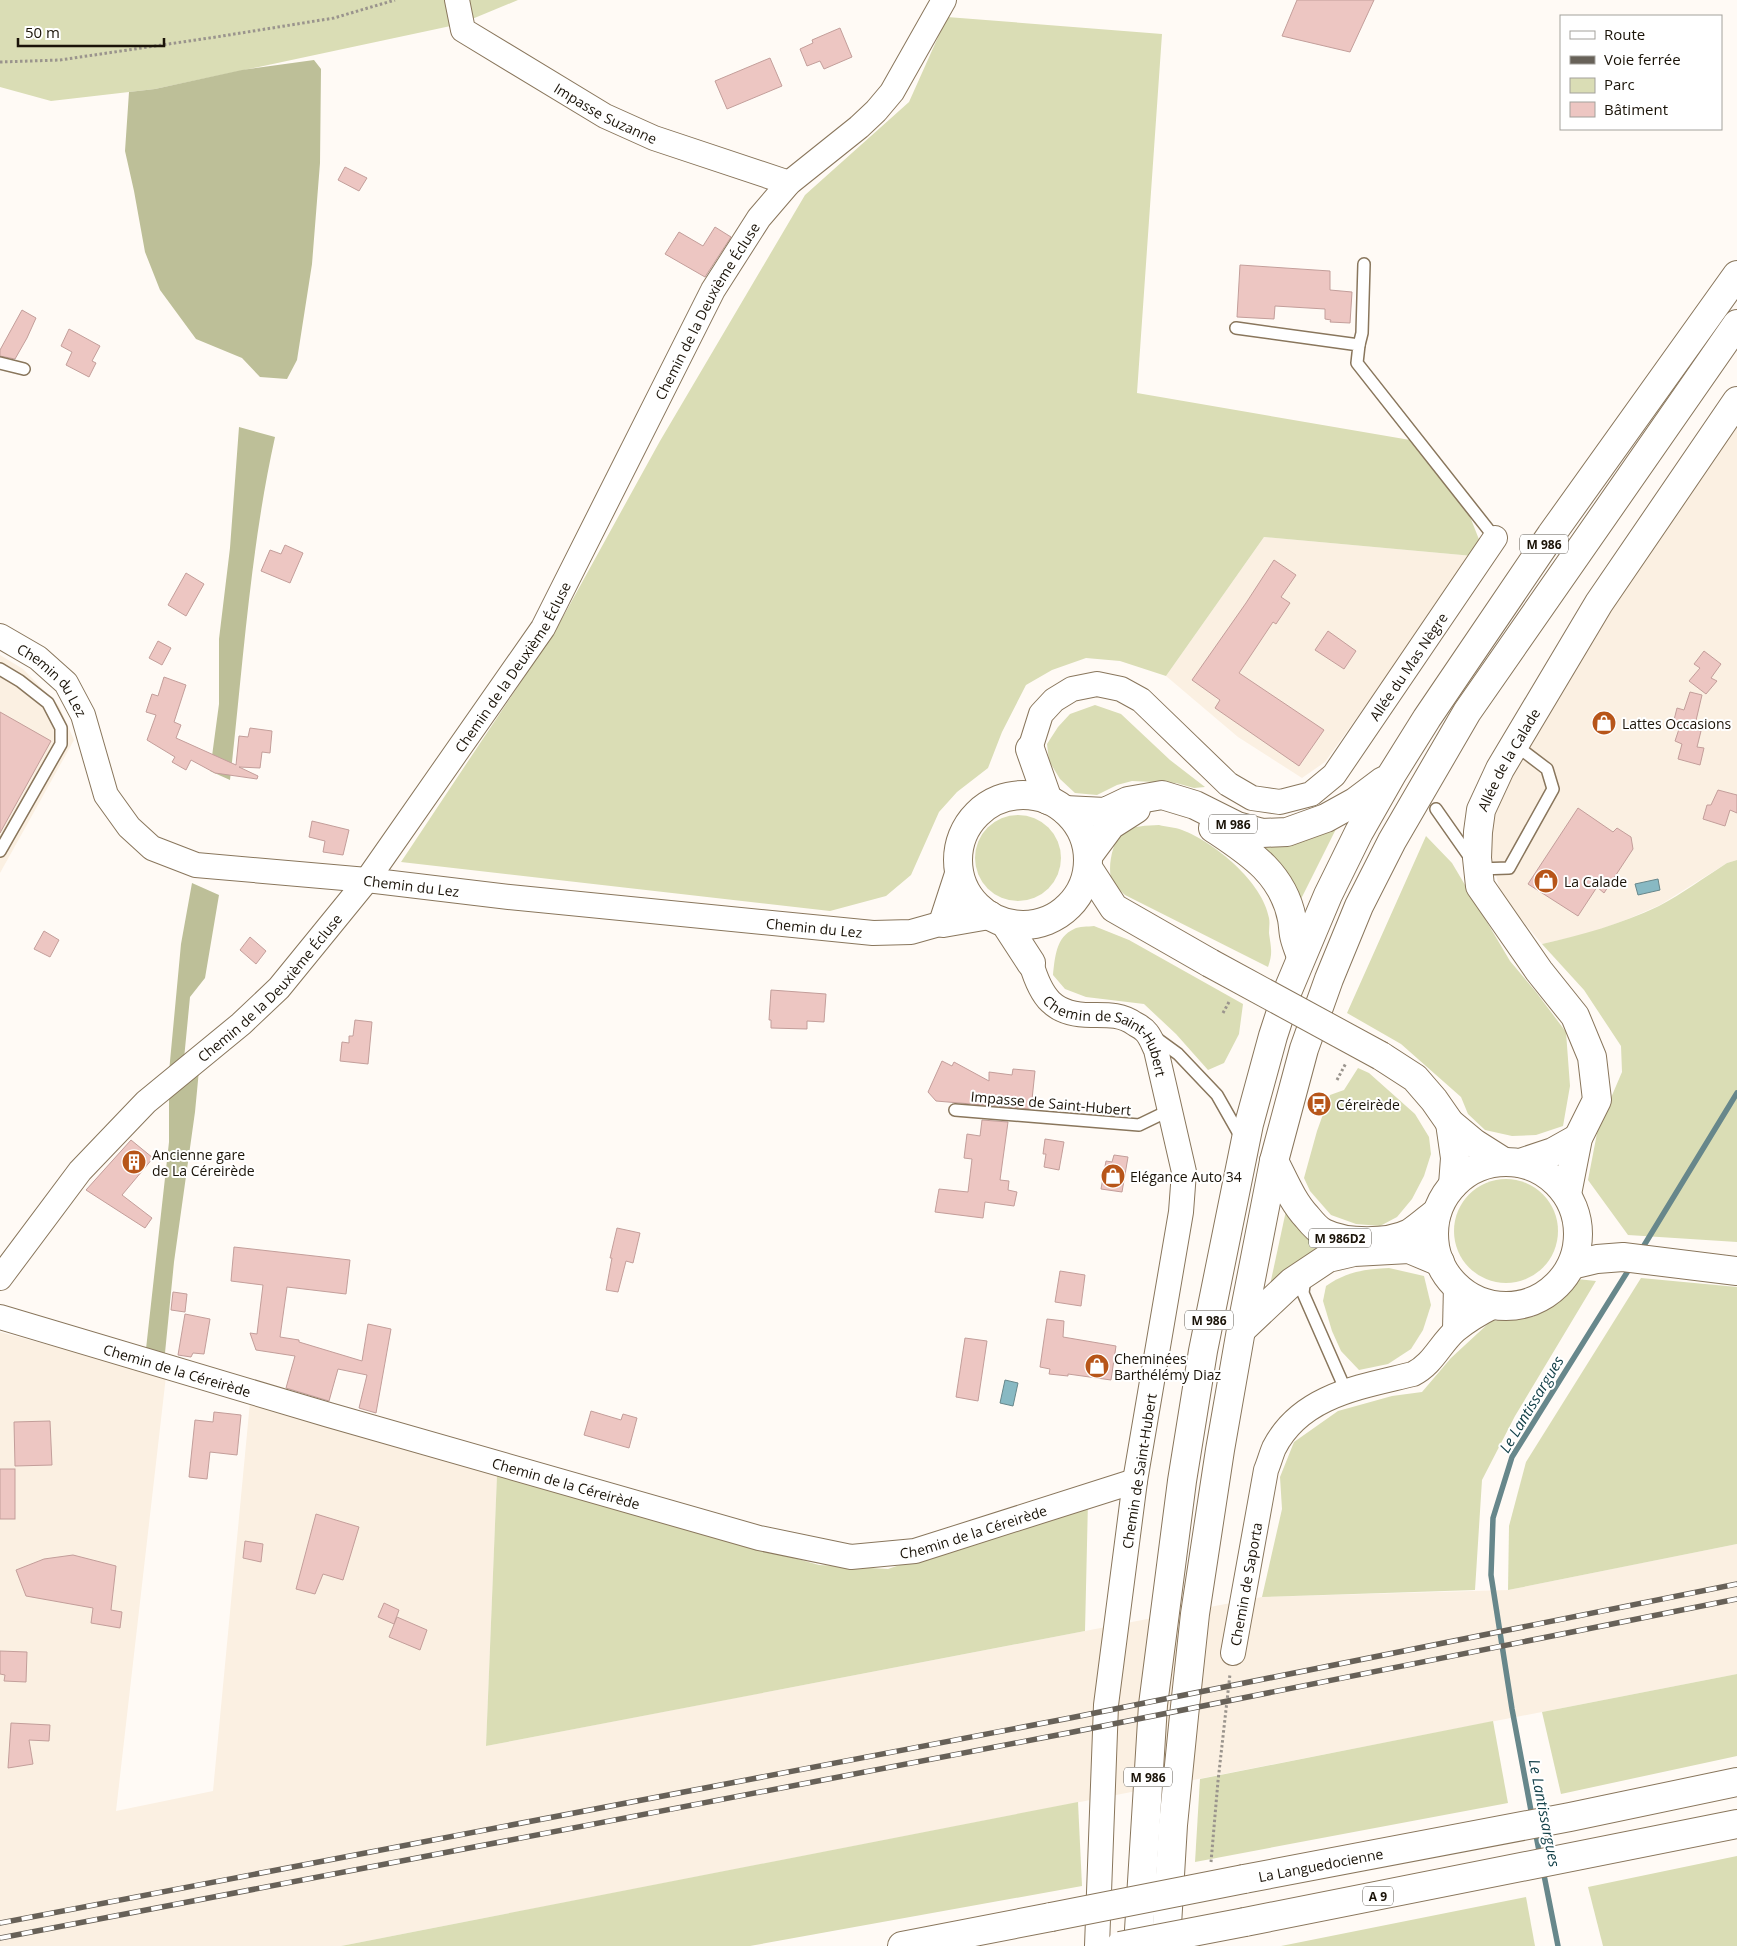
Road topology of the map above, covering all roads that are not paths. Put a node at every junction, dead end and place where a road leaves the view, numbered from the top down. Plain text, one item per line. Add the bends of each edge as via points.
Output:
1 (457, 0) edge
2 (944, 0) edge
3 (789, 183) junction
4 (1364, 264) dead end
5 (1737, 275) edge
6 (1737, 324) edge
7 (1236, 328) dead end
8 (1359, 345) junction
9 (0, 363) edge
10 (24, 369) dead end
11 (1737, 401) edge
12 (1495, 538) joint
13 (0, 636) edge
14 (0, 669) edge
15 (1514, 744) junction
16 (1030, 749) junction
17 (1392, 774) junction
18 (1010, 795) junction
19 (1056, 805) junction
20 (1436, 809) dead end
21 (0, 851) edge
22 (1088, 862) junction
23 (1478, 869) junction
24 (959, 874) junction
25 (367, 880) junction
26 (1114, 908) junction
27 (1058, 914) junction
28 (997, 919) junction
29 (943, 924) junction
30 (1301, 957) junction
31 (1031, 963) junction
32 (1146, 1032) junction
33 (955, 1110) dead end
34 (1170, 1110) junction
35 (1450, 1124) junction
36 (1578, 1138) junction
37 (1245, 1145) junction
38 (1274, 1161) junction
39 (1512, 1162) junction
40 (1453, 1185) junction
41 (1566, 1194) junction
42 (1437, 1212) junction
43 (1578, 1225) junction
44 (1623, 1257) junction
45 (1440, 1262) junction
46 (1572, 1264) junction
47 (1737, 1271) edge
48 (1306, 1272) junction
49 (0, 1278) edge
50 (1456, 1285) junction
51 (1496, 1305) junction
52 (0, 1317) edge
53 (1240, 1330) junction
54 (1455, 1330) junction
55 (1346, 1391) junction
56 (1136, 1481) junction
57 (1233, 1654) road end
58 (1737, 1782) edge
59 (1737, 1824) edge
60 (902, 1946) edge
61 (1096, 1946) edge
62 (1120, 1946) edge
63 (1138, 1946) edge
64 (1168, 1946) edge

1 - 3 street, Impasse Suzanne via 463,30 605,116 654,138
2 - 3 street, Chemin de la Deuxième Écluse via 892,92 876,111
3 - 25 street, Chemin de la Deuxième Écluse via 759,218 713,290 543,628
4 - 8 lane, Allée du Mas Nègre
5 - 17 main road, M 986 via 1551,535
6 - 38 main road, M 986 via 1467,712 1392,841 1359,906 1329,979 1304,1049
7 - 8 lane
8 - 12 lane, Allée du Mas Nègre via 1356,363
9 - 10 lane
11 - 15 main road, Allée de la Calade via 1599,603
12 - 16 street, Allée du Mas Nègre via 1334,775 1310,794 1280,802 1252,798 1228,784 1141,700 1121,689 1097,684 1072,689 1054,700 1042,714
13 - 25 street, Chemin du Lez via 38,658 66,683 83,715 106,795 129,827 152,848 196,865
14 - 21 lane via 48,702 61,728 60,744
15 - 23 main road, Allée de la Calade via 1481,810
15 - 23 lane via 1547,769 1553,789 1509,868
16 - 18 main road, Allée du Mas Nègre
16 - 19 main road
17 - 19 main road, M 986 via 1340,811 1287,832 1262,834 1237,826 1195,805 1162,795 1128,801 1105,812
17 - 30 main road, M 986 via 1328,895
18 - 19 main road via 1036,796
18 - 24 main road via 990,803 974,815 963,833 957,853
19 - 22 main road via 1077,823 1085,839
20 - 23 lane
22 - 26 main road
22 - 27 main road via 1084,883 1077,896
22 - 30 main road, M 986 via 1111,825 1134,809 1170,806 1249,851 1268,870 1280,887
23 - 36 main road, Allée de la Calade via 1480,886 1539,971 1575,1016 1592,1057 1597,1100
24 - 28 main road via 978,908
24 - 29 main road
25 - 29 street, Chemin du Lez via 873,934 911,932
25 - 49 street, Chemin de la Deuxième Écluse via 279,988 146,1102 80,1171
26 - 27 main road
26 - 35 main road, bridge via 1381,1056 1415,1078
27 - 28 main road via 1033,924
27 - 31 main road
28 - 29 main road, Chemin du Lez
28 - 31 main road, Chemin de Saint-Hubert
30 - 37 main road, M 986 via 1272,1036
31 - 32 street, Chemin de Saint-Hubert via 1037,984 1048,1000 1067,1013 1129,1019
32 - 34 street, Chemin de Saint-Hubert via 1156,1050
32 - 37 lane via 1178,1054 1217,1094
33 - 34 lane, Impasse de Saint-Hubert via 1139,1125
34 - 56 street, Chemin de Saint-Hubert via 1184,1172 1182,1212
35 - 39 main road via 1474,1142
35 - 40 main road via 1455,1158
36 - 39 main road via 1553,1152
36 - 41 main road, Allée de la Calade
37 - 63 main road, M 986 via 1203,1351 1182,1481 1153,1705
38 - 42 main road, M 986D2 via 1307,1218 1322,1232 1342,1239 1361,1241 1402,1236
38 - 53 main road, M 986
39 - 40 main road via 1476,1168
39 - 41 main road via 1546,1174
40 - 42 main road
41 - 43 main road
42 - 45 main road via 1434,1237
43 - 44 main road
43 - 46 main road
44 - 46 main road
44 - 47 main road
45 - 48 main road, M 986 via 1408,1249 1354,1252 1328,1258
45 - 50 main road
46 - 51 main road via 1562,1280 1532,1301
48 - 53 main road, M 986
48 - 55 lane via 1303,1293
50 - 51 main road via 1474,1298
50 - 54 street
51 - 54 street, Chemin de Saporta
52 - 56 street, Chemin de la Céreirède via 740,1532 851,1557 915,1551
53 - 64 main road, M 986 via 1195,1614 1173,1825
54 - 55 street, Chemin de Saporta via 1422,1369
55 - 57 street, Chemin de Saporta via 1326,1398 1299,1417 1286,1429 1274,1448 1266,1470
56 - 61 street, Chemin de Saint-Hubert via 1106,1705
58 - 60 main road, La Languedocienne, bridge
59 - 62 main road, A 9, bridge

